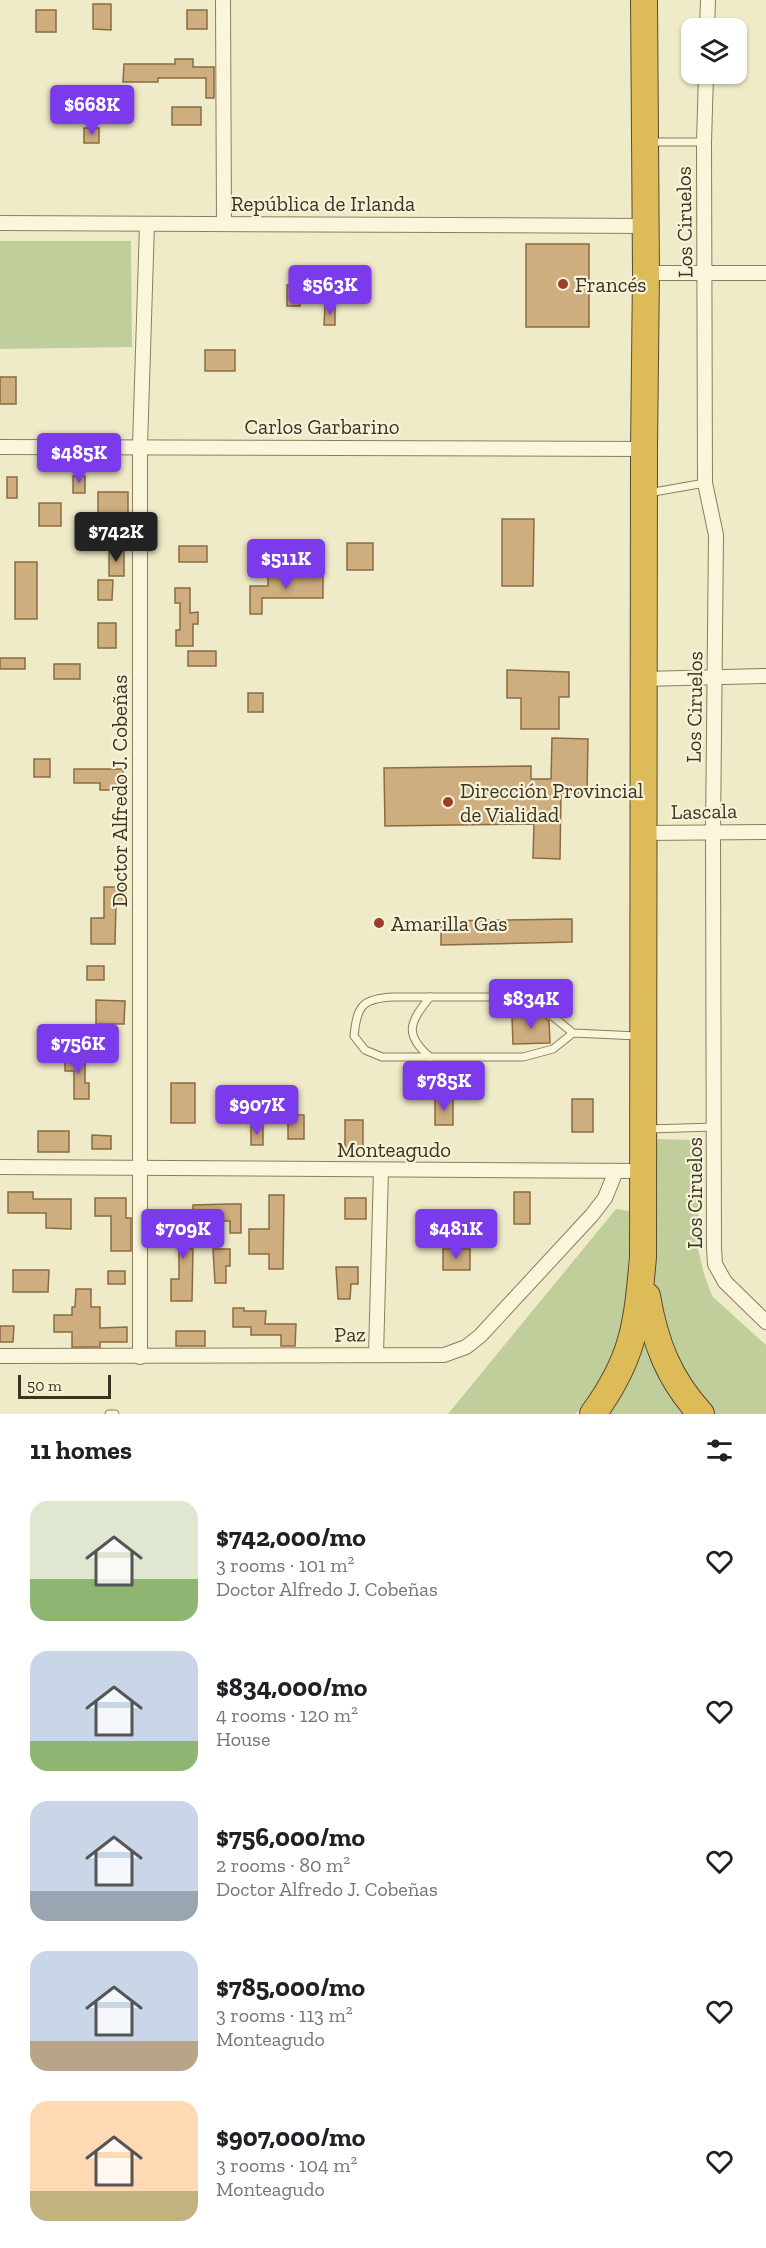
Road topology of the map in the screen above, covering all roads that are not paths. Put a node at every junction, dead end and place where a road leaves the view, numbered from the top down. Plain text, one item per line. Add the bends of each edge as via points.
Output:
1 (223, 0) edge
2 (644, 0) edge
3 (708, 0) edge
4 (707, 18) edge
5 (706, 84) edge
6 (645, 142) junction
7 (704, 142) junction
8 (0, 223) edge
9 (147, 224) junction
10 (224, 224) junction
11 (646, 226) junction
12 (646, 273) junction
13 (706, 273) junction
14 (766, 273) edge
15 (140, 446) junction
16 (0, 447) edge
17 (644, 449) junction
18 (705, 483) junction
19 (644, 493) junction
20 (716, 676) junction
21 (766, 676) edge
22 (644, 679) junction
23 (713, 832) junction
24 (766, 832) edge
25 (643, 833) junction
26 (430, 997) junction
27 (573, 1032) junction
28 (643, 1036) junction
29 (430, 1057) junction
30 (715, 1127) junction
31 (643, 1130) junction
32 (0, 1167) edge
33 (141, 1168) junction
34 (381, 1170) junction
35 (616, 1171) junction
36 (643, 1171) junction
37 (643, 1257) junction
38 (766, 1322) edge
39 (376, 1355) junction
40 (0, 1356) edge
41 (140, 1357) junction
42 (109, 1414) edge
43 (115, 1414) edge
44 (593, 1414) edge
45 (701, 1414) edge

1 - 10 street
2 - 6 highway
3 - 4 street
5 - 7 street, Los Ciruelos
6 - 7 lane
6 - 11 highway
7 - 13 street, Los Ciruelos
8 - 9 street, República de Irlanda
9 - 10 street, República de Irlanda
9 - 15 street, Doctor Alfredo J. Cobeñas
10 - 11 street, República de Irlanda
11 - 12 highway
12 - 13 street
12 - 17 highway
13 - 14 street
13 - 18 street, Los Ciruelos
15 - 16 street, Carlos Garbarino
15 - 17 street, Carlos Garbarino
15 - 33 street, Doctor Alfredo J. Cobeñas
17 - 19 highway
18 - 19 lane
18 - 20 street, Los Ciruelos via 716,535
19 - 22 highway
20 - 21 street
20 - 22 street
20 - 23 street, Los Ciruelos
22 - 25 highway
23 - 24 street, Lascala
23 - 25 street, Lascala
23 - 30 street, Los Ciruelos
25 - 28 highway
26 - 27 lane via 516,997 546,1010
26 - 29 lane via 416,1014 411,1028 412,1038
26 - 29 lane via 375,998 362,1004 354,1036 365,1050 382,1057
27 - 28 lane
27 - 29 lane via 553,1049 523,1057
28 - 31 highway
30 - 31 lane
30 - 38 street, Los Ciruelos via 715,1264 725,1282
31 - 36 highway
32 - 33 street, Monteagudo
33 - 34 street, Monteagudo
33 - 41 street, Doctor Alfredo J. Cobeñas
34 - 35 street, Monteagudo
34 - 39 street
35 - 36 street, Monteagudo
35 - 39 street, Paz via 605,1198 592,1215 466,1347 444,1355
36 - 37 highway
37 - 44 highway via 638,1318 630,1346 621,1372
37 - 45 highway via 652,1326 662,1354 674,1379
39 - 41 street, Paz
40 - 41 street, Paz
42 - 43 lane

